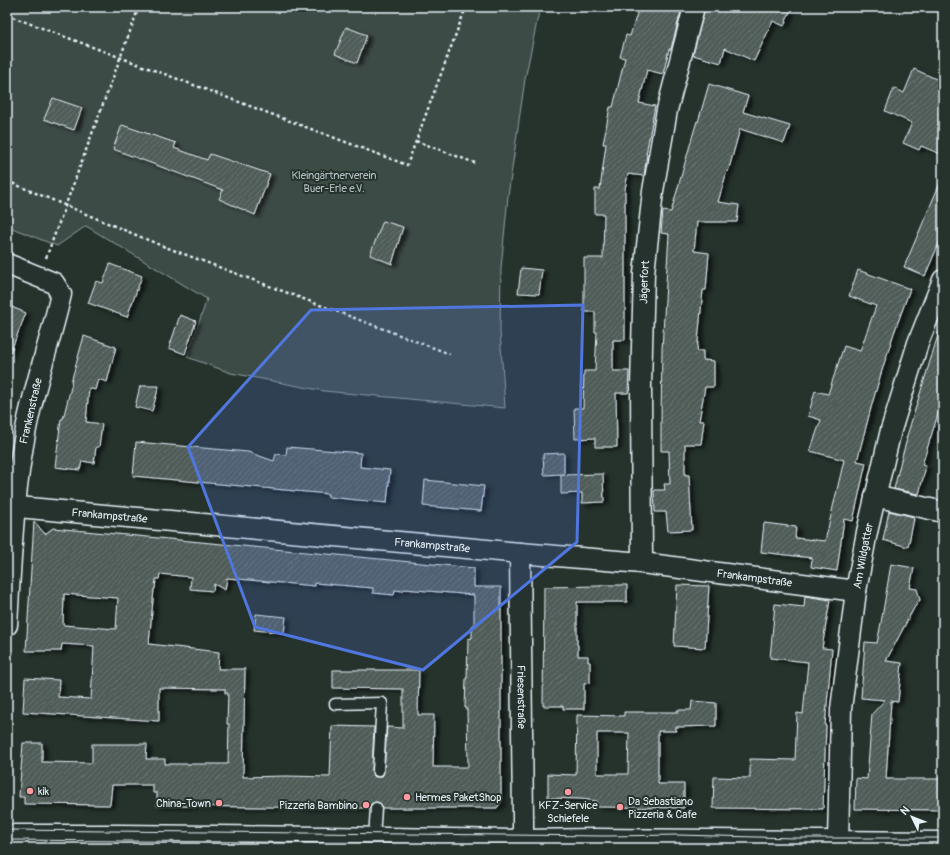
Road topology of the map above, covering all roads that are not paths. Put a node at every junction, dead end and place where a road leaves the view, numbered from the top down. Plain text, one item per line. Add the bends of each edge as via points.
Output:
1 (694, 7) edge
2 (7, 264) edge
3 (943, 280) edge
4 (875, 496) junction
5 (11, 506) edge
6 (943, 512) edge
7 (520, 553) junction
8 (642, 563) junction
9 (856, 591) junction
10 (7, 625) edge
11 (335, 704) dead end
12 (378, 771) dead end
13 (376, 808) dead end
14 (7, 836) edge
15 (374, 838) junction
16 (523, 841) junction
17 (838, 842) junction
18 (943, 843) edge
19 (643, 844) edge

1 - 8 street, Jägerfort via 666,118 653,191 644,272 641,385
2 - 5 street, Frankenstraße via 54,283 61,294 35,390
3 - 4 street, Am Wildgatter via 918,344 891,430
4 - 6 street
4 - 9 street, Am Wildgatter
5 - 7 street, Frankampstraße
5 - 10 street, Frankenstraße
7 - 8 street, Frankampstraße
7 - 16 street, Friesenstraße
8 - 9 street, Frankampstraße
9 - 17 street, Am Wildgatter via 841,709
11 - 12 lane via 382,703
13 - 15 lane
14 - 15 main road
15 - 16 main road
16 - 19 main road via 595,840
17 - 18 main road
17 - 19 main road

